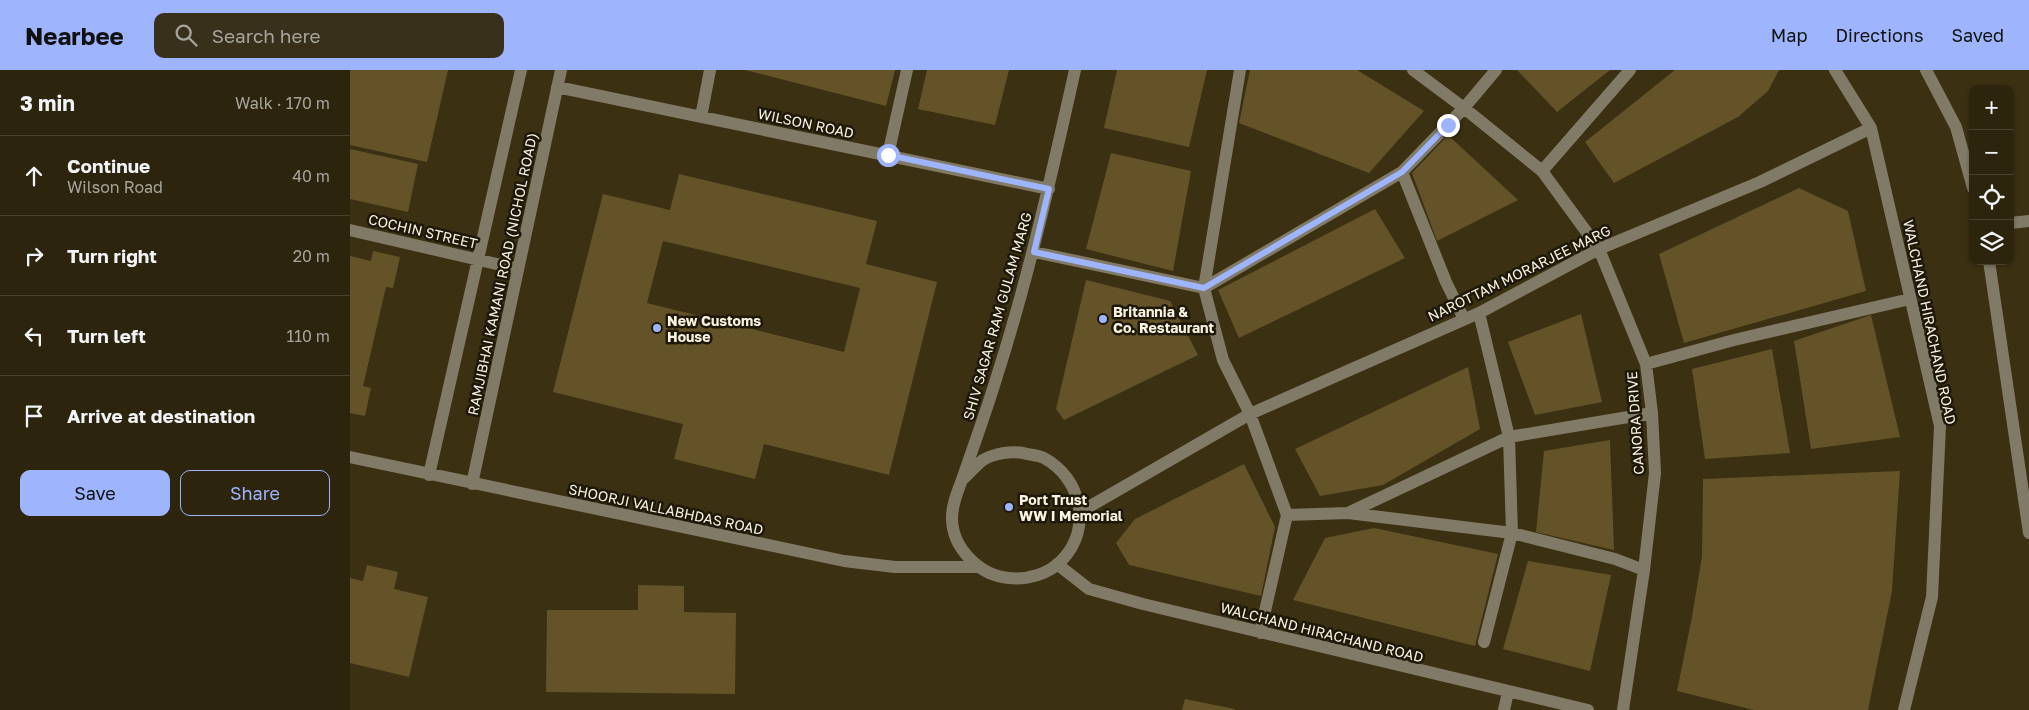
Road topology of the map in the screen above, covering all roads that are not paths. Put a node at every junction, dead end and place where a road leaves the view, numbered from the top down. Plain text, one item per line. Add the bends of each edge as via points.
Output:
1 (521, 70) edge
2 (561, 70) edge
3 (710, 70) edge
4 (907, 70) edge
5 (1075, 70) edge
6 (1240, 70) edge
7 (1413, 70) edge
8 (1496, 70) edge
9 (1630, 70) edge
10 (1835, 70) edge
11 (1926, 70) edge
12 (557, 87) junction
13 (1464, 108) junction
14 (701, 117) junction
15 (1871, 128) junction
16 (888, 155) junction
17 (1542, 171) junction
18 (1402, 172) junction
19 (1969, 175) edge
20 (1049, 189) junction
21 (2029, 221) edge
22 (2014, 223) edge
23 (350, 230) edge
24 (1599, 249) junction
25 (1034, 252) junction
26 (479, 260) junction
27 (1990, 265) edge
28 (518, 269) junction
29 (1204, 288) junction
30 (1910, 299) junction
31 (1479, 313) junction
32 (1464, 319) junction
33 (1646, 364) junction
34 (1652, 413) junction
35 (1250, 414) junction
36 (1509, 437) junction
37 (350, 457) edge
38 (430, 475) junction
39 (962, 480) junction
40 (472, 484) junction
41 (1080, 512) junction
42 (1348, 513) junction
43 (1287, 515) junction
44 (1512, 533) junction
45 (2029, 533) edge
46 (1057, 564) junction
47 (978, 567) junction
48 (1644, 570) junction
49 (1260, 633) junction
50 (1484, 642) dead end
51 (1508, 692) junction
52 (1504, 710) edge
53 (1588, 710) edge
54 (1623, 710) edge
55 (1904, 710) edge

1 - 26 street, RAMJIBHAI KAMANI ROAD (NICHOL ROAD)
2 - 12 street, RAMJIBHAI KAMANI ROAD (NICHOL ROAD)
3 - 14 street
4 - 16 street
5 - 20 street, SHIV SAGAR RAM GULAM MARG
6 - 29 street
7 - 13 street, CANORA DRIVE
8 - 13 street
9 - 17 street
10 - 15 street, WALCHAND HIRACHAND ROAD
11 - 19 street via 1956,127
12 - 14 street, WILSON ROAD
12 - 28 street, RAMJIBHAI KAMANI ROAD (NICHOL ROAD)
13 - 17 street, CANORA DRIVE
13 - 18 street
14 - 16 street, WILSON ROAD
15 - 24 street, NAROTTAM MORARJEE MARG via 1760,182
15 - 30 street, WALCHAND HIRACHAND ROAD
16 - 20 street, WILSON ROAD
17 - 24 street, CANORA DRIVE
18 - 29 street
18 - 32 street
20 - 25 street, SHIV SAGAR RAM GULAM MARG
21 - 22 street
23 - 26 street, COCHIN STREET
24 - 31 street, NAROTTAM MORARJEE MARG
24 - 33 street, CANORA DRIVE
25 - 29 street
25 - 39 street, SHIV SAGAR RAM GULAM MARG via 998,376
26 - 28 street, COCHIN STREET
26 - 38 street, RAMJIBHAI KAMANI ROAD (NICHOL ROAD)
27 - 45 street
28 - 40 street, RAMJIBHAI KAMANI ROAD (NICHOL ROAD)
29 - 35 street via 1223,360
30 - 33 street
30 - 55 street, WALCHAND HIRACHAND ROAD via 1940,426 1932,596
31 - 32 street, NAROTTAM MORARJEE MARG
31 - 36 street
32 - 35 street, NAROTTAM MORARJEE MARG
33 - 34 street, CANORA DRIVE
34 - 36 street
34 - 48 street, CANORA DRIVE via 1655,473
35 - 41 street, NAROTTAM MORARJEE MARG
35 - 43 street
36 - 42 street
36 - 44 street
37 - 38 street, SHOORJI VALLABHDAS ROAD
38 - 40 street, SHOORJI VALLABHDAS ROAD
39 - 41 street via 984,460 1004,453 1042,457 1062,470 1076,494
39 - 47 street via 953,502 952,520 958,544
40 - 47 street, SHOORJI VALLABHDAS ROAD via 844,561 895,567
41 - 46 street via 1076,540
42 - 43 street
42 - 44 street
43 - 49 street
44 - 48 street via 1616,559
44 - 50 street
46 - 47 street via 1048,571 1021,579 998,578
46 - 49 street, WALCHAND HIRACHAND ROAD via 1089,589
48 - 54 street, CANORA DRIVE
49 - 51 street, WALCHAND HIRACHAND ROAD
51 - 52 street
51 - 53 street, WALCHAND HIRACHAND ROAD

